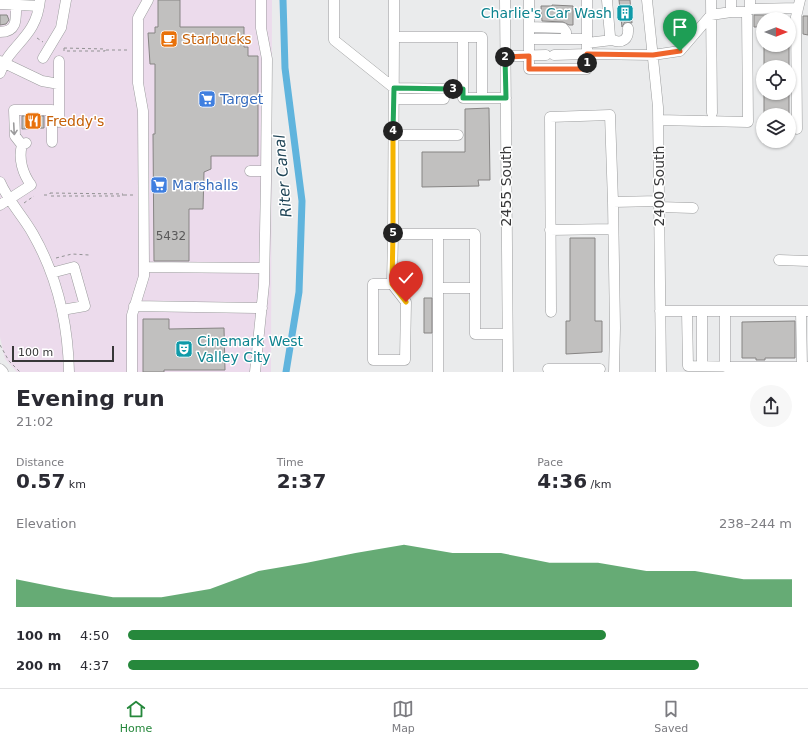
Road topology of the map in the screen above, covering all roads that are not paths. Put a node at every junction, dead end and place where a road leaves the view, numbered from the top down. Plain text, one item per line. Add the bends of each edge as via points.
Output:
1 (66, 0) edge
2 (148, 0) edge
3 (261, 0) edge
4 (334, 0) edge
5 (394, 0) edge
6 (505, 0) edge
7 (529, 0) edge
8 (587, 0) edge
9 (606, 0) edge
10 (647, 0) edge
11 (711, 0) edge
12 (731, 0) edge
13 (20, 3) edge
14 (40, 3) edge
15 (0, 4) edge
16 (799, 4) edge
17 (749, 7) edge
18 (731, 12) junction
19 (711, 15) junction
20 (529, 28) junction
21 (628, 28) dead end
22 (0, 32) edge
23 (394, 37) junction
24 (463, 37) junction
25 (529, 39) junction
26 (566, 39) junction
27 (612, 40) junction
28 (587, 41) junction
29 (587, 54) junction
30 (653, 55) junction
31 (505, 56) junction
32 (529, 56) junction
33 (43, 58) dead end
34 (59, 61) dead end
35 (2, 62) edge
36 (0, 73) edge
37 (59, 84) junction
38 (394, 88) junction
39 (463, 89) junction
40 (482, 98) junction
41 (506, 98) junction
42 (394, 99) junction
43 (444, 99) dead end
44 (712, 113) dead end
45 (658, 120) junction
46 (797, 129) dead end
47 (393, 135) junction
48 (458, 135) dead end
49 (250, 171) dead end
50 (266, 171) junction
51 (0, 182) edge
52 (9, 199) junction
53 (613, 202) junction
54 (659, 204) junction
55 (0, 205) edge
56 (693, 208) dead end
57 (550, 230) junction
58 (613, 230) junction
59 (393, 234) junction
60 (438, 234) junction
61 (779, 260) dead end
62 (808, 261) edge
63 (144, 267) junction
64 (264, 268) junction
65 (51, 273) junction
66 (392, 284) junction
67 (438, 288) junction
68 (475, 288) junction
69 (134, 306) junction
70 (262, 308) junction
71 (62, 310) junction
72 (660, 311) junction
73 (687, 311) junction
74 (702, 311) junction
75 (725, 311) junction
76 (805, 311) edge
77 (551, 312) dead end
78 (507, 334) junction
79 (702, 366) junction
80 (724, 367) junction
81 (805, 367) edge
82 (548, 368) dead end
83 (0, 369) edge
84 (600, 369) dead end
85 (577, 370) edge
86 (764, 370) edge
87 (3, 372) edge
88 (69, 372) edge
89 (132, 372) edge
90 (255, 372) edge
91 (438, 372) edge
92 (508, 372) edge
93 (614, 372) edge
94 (661, 372) edge

1 - 33 street via 61,28
2 - 63 street via 138,18 138,84 143,111
3 - 50 street via 261,28 266,59
4 - 38 street via 334,40
5 - 23 street
6 - 31 street, 2455 South
7 - 20 street
8 - 28 street
9 - 27 street
10 - 30 street, 2400 South
11 - 19 street
12 - 18 street
13 - 14 street
13 - 15 street
13 - 22 street via 14,27 6,32
14 - 35 street via 30,32
16 - 17 street
16 - 46 street via 796,16
17 - 18 street
17 - 45 street via 748,122
18 - 19 street
19 - 30 street via 680,51
19 - 44 street
20 - 25 street
20 - 26 street via 563,28
21 - 27 street via 626,39 619,42
23 - 24 street
23 - 38 street
24 - 39 street
24 - 40 street via 482,37
25 - 26 street
25 - 32 street
26 - 28 street
27 - 28 street
28 - 29 street
29 - 30 street
29 - 32 street
29 - 32 street via 586,69 529,69
30 - 45 street, 2400 South
31 - 32 street
31 - 41 street, 2455 South
34 - 37 street
35 - 36 street
35 - 37 street via 42,81
37 -> 52 street via 55,142 52,110 14,110 15,136 24,144 21,161 31,185
38 - 39 street
38 - 42 street
39 - 40 street via 463,98
40 - 41 street
41 - 78 street, 2455 South
42 - 43 street
42 - 47 street
45 - 54 street, 2400 South
47 - 48 street
47 - 59 street
49 - 50 street
50 - 64 street
51 - 52 street
52 - 55 street
52 - 65 street via 35,238
53 - 54 street
53 - 57 street via 610,116 550,117
53 - 58 street
54 - 56 street
54 - 72 street, 2400 South
57 - 58 street
57 - 77 street
58 - 93 street
59 - 60 street
59 - 66 street
60 - 67 street
60 - 68 street via 475,234
61 - 62 street
63 - 64 street
63 - 69 street via 144,276
64 - 70 street
65 - 71 street
65 - 71 street via 74,267 80,285 85,306
66 - 66 street via 373,284 373,360 405,360 406,302
67 - 68 street
67 - 91 street
68 - 78 street via 475,334
69 - 70 street
69 - 89 street
70 - 90 street
71 - 88 street via 68,344
72 - 73 street
72 - 94 street, 2400 South
73 - 74 street
73 - 79 street via 688,366
74 - 75 street
74 - 79 street
75 - 76 street
75 - 80 street
76 - 81 street
78 - 92 street, 2455 South
79 - 80 street
80 - 86 street
81 - 86 street
82 - 85 street
83 - 87 street
84 - 85 street

